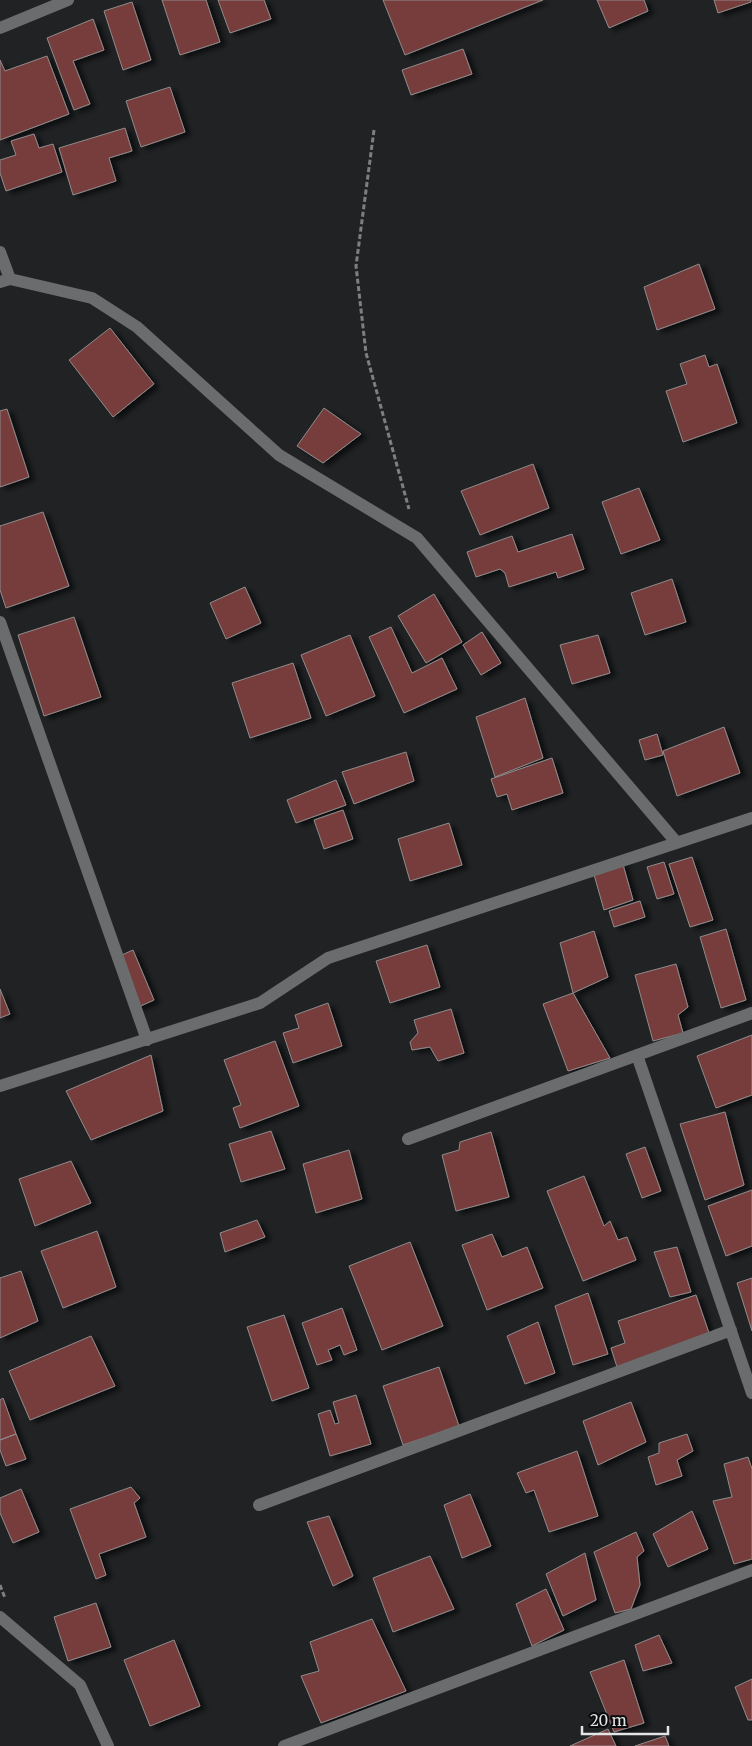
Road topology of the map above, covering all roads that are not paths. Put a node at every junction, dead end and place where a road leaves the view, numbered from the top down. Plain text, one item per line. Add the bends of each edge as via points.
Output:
1 (68, 0) edge
2 (0, 28) edge
3 (0, 252) edge
4 (5, 281) edge
5 (0, 622) edge
6 (752, 818) edge
7 (677, 843) junction
8 (752, 1013) edge
9 (147, 1040) junction
10 (637, 1055) junction
11 (0, 1086) edge
12 (408, 1139) dead end
13 (730, 1330) junction
14 (752, 1393) edge
15 (259, 1505) dead end
16 (752, 1570) edge
17 (0, 1616) edge
18 (108, 1746) edge
19 (284, 1746) edge

1 - 2 street
3 - 4 street
4 - 7 street via 92,298 137,328 279,455 417,538
5 - 9 street
6 - 7 street
7 - 9 street via 328,958 260,1002
8 - 10 street
9 - 11 street
10 - 12 street
10 - 13 street
13 - 14 street
13 - 15 street
16 - 19 street
17 - 18 street via 80,1685

